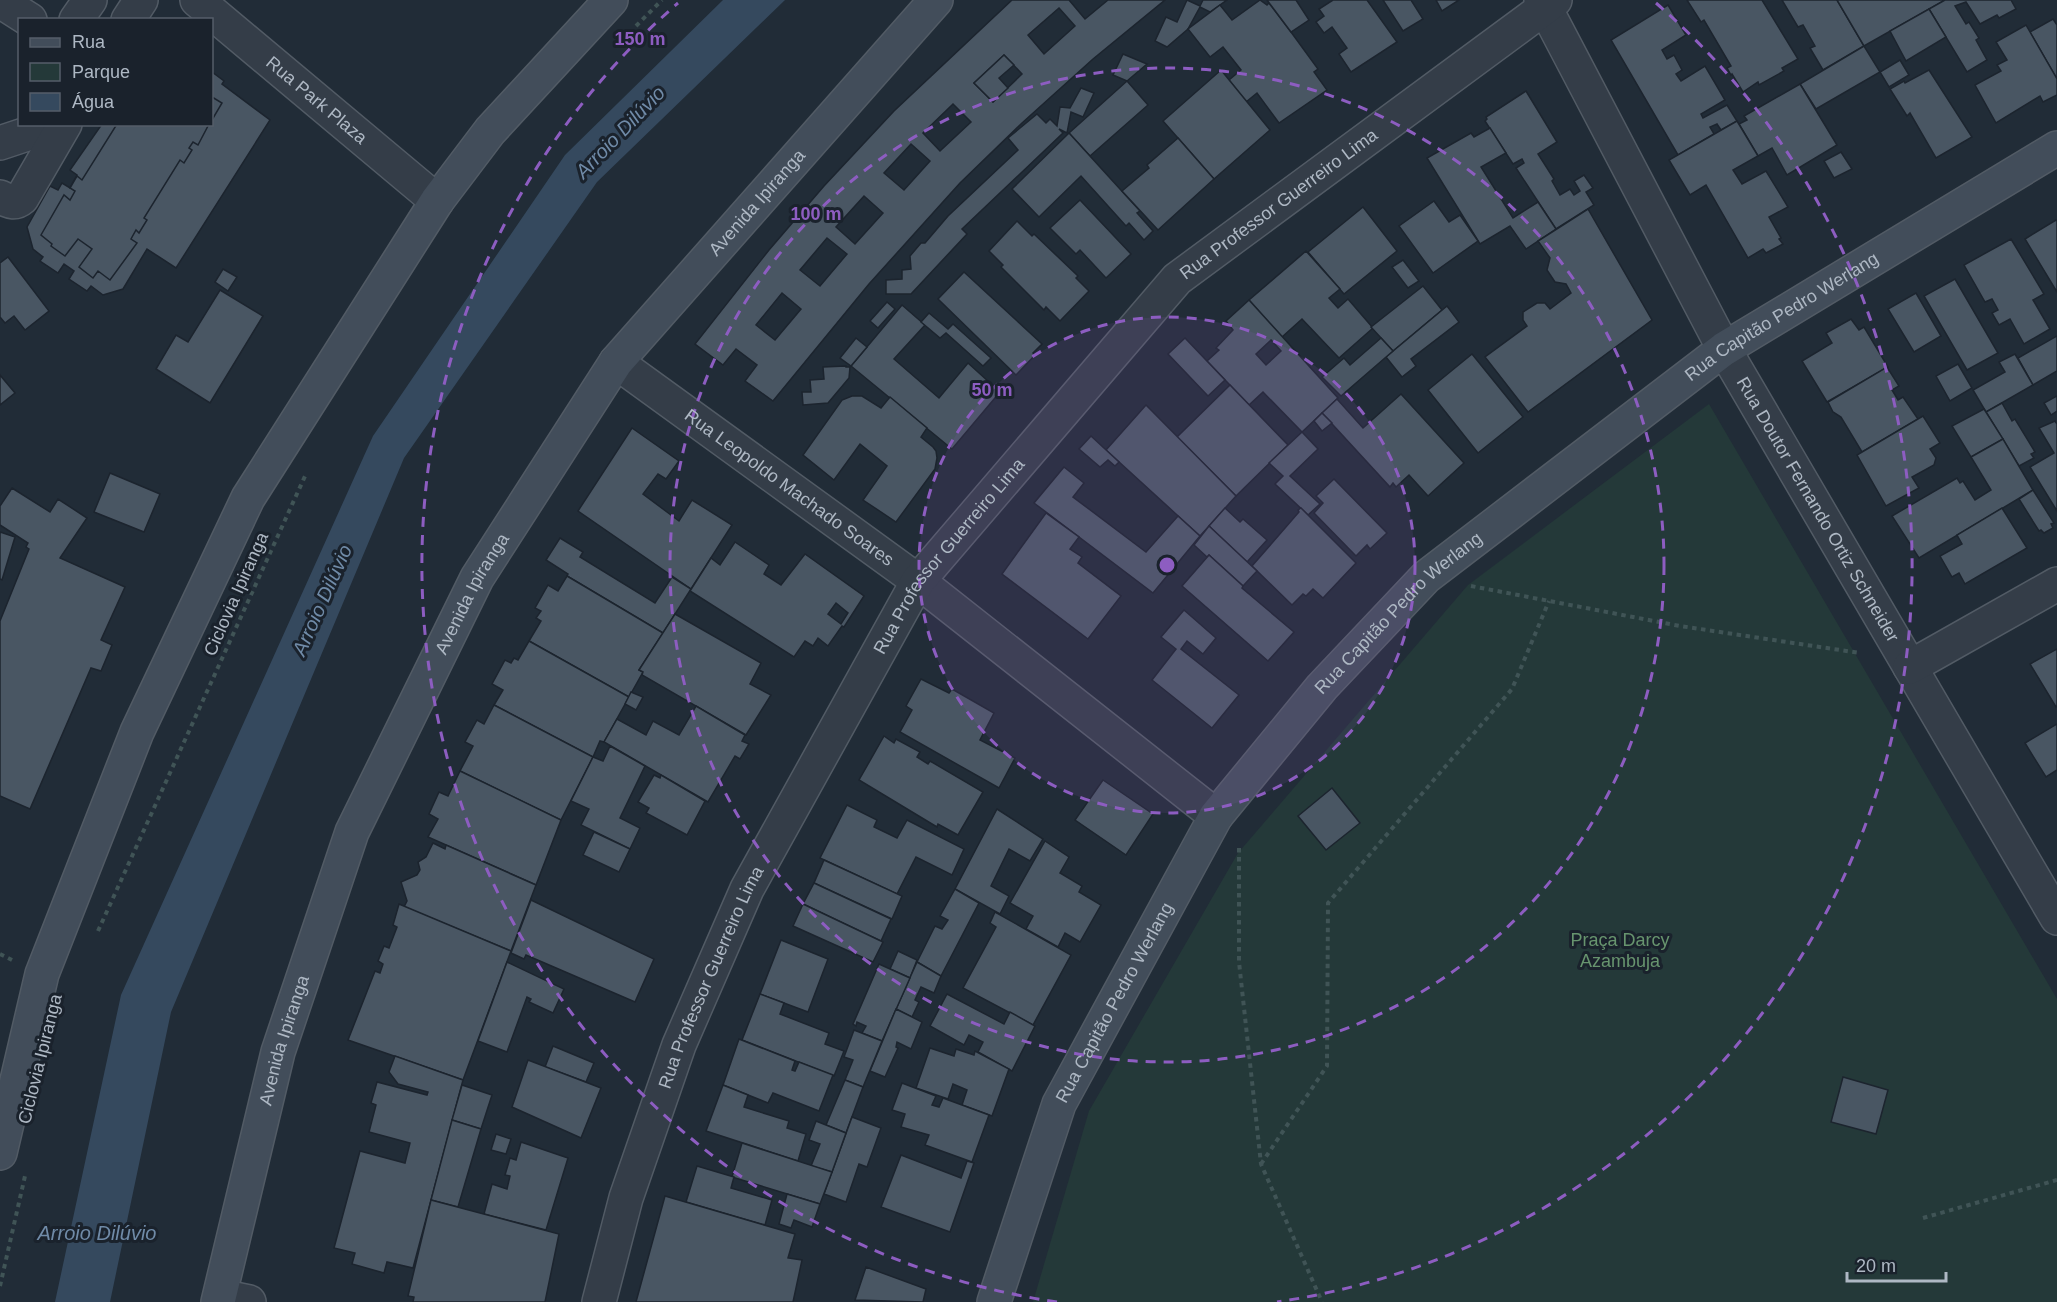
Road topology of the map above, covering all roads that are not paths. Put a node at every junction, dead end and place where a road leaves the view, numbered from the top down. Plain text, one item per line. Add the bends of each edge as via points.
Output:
1 (90, 0) edge
2 (141, 0) edge
3 (197, 0) edge
4 (611, 0) edge
5 (936, 0) edge
6 (0, 1) edge
7 (1547, 2) edge
8 (27, 18) edge
9 (77, 18) edge
10 (130, 18) edge
11 (18, 112) edge
12 (51, 126) edge
13 (64, 126) edge
14 (0, 142) edge
15 (2057, 148) edge
16 (0, 196) edge
17 (437, 201) junction
18 (1724, 349) junction
19 (616, 362) junction
20 (918, 581) junction
21 (2057, 584) edge
22 (1910, 667) junction
23 (1216, 816) junction
24 (2057, 918) edge
25 (13, 1161) edge
26 (229, 1300) edge
27 (599, 1302) edge
28 (994, 1302) edge

1 - 9 street
2 - 10 street
3 - 17 street, Rua Park Plaza
4 - 17 main road via 490,131
5 - 19 main road, Avenida Ipiranga
6 - 8 street
7 - 18 street, Rua Doutor Fernando Ortiz Schneider
7 - 20 street, Rua Professor Guerreiro Lima via 1177,279
11 - 14 street
12 - 14 street
13 - 16 street via 22,198 12,202
15 - 18 main road, Rua Capitão Pedro Werlang
17 - 25 main road via 248,498 137,732 42,974
18 - 22 street, Rua Doutor Fernando Ortiz Schneider
18 - 23 main road, Rua Capitão Pedro Werlang via 1426,577 1322,687
19 - 20 street, Rua Leopoldo Machado Soares
19 - 26 main road, Avenida Ipiranga via 477,578 352,832 278,1052
20 - 23 street, Rua Leopoldo Machado Soares
20 - 27 street, Rua Professor Guerreiro Lima via 747,889 679,1045 626,1198
21 - 22 street
22 - 24 street, Rua Doutor Fernando Ortiz Schneider
23 - 28 main road, Rua Capitão Pedro Werlang via 1059,1104

